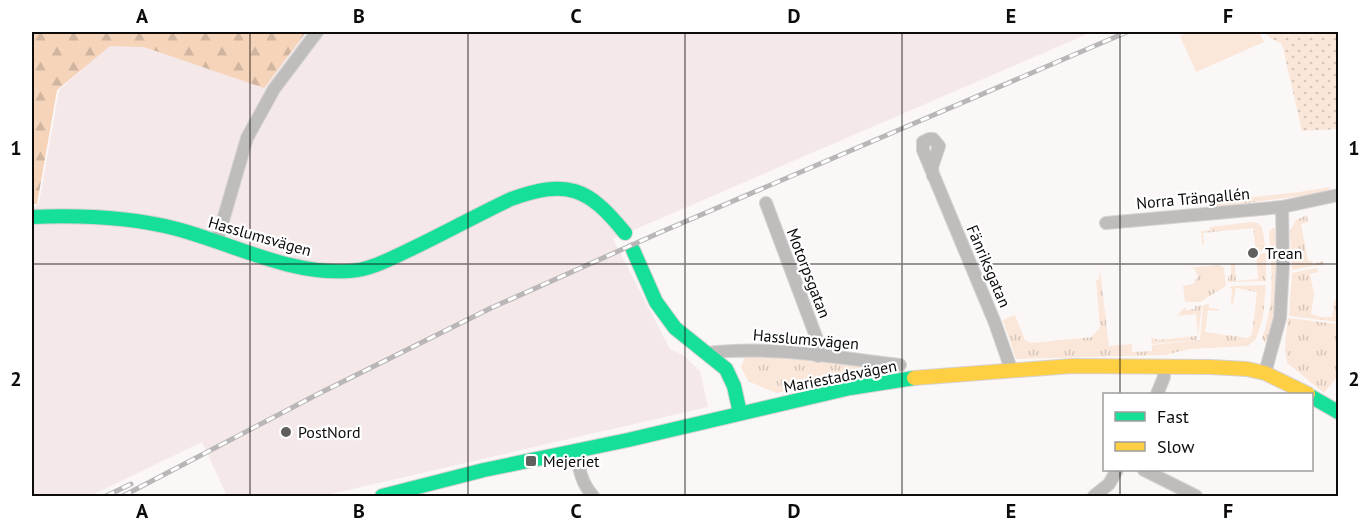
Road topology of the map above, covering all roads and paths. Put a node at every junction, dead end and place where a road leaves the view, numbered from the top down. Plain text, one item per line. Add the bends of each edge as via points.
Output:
1 (316, 32) edge
2 (933, 176) dead end
3 (1338, 195) edge
4 (766, 203) dead end
5 (1282, 207) junction
6 (32, 217) edge
7 (1106, 223) dead end
8 (625, 233) dead end
9 (217, 240) junction
10 (633, 250) dead end
11 (708, 353) junction
12 (818, 356) junction
13 (900, 365) dead end
14 (1163, 367) junction
15 (1011, 369) junction
16 (1265, 373) junction
17 (1157, 393) edge
18 (1304, 393) edge
19 (1313, 398) edge
20 (1338, 412) edge
21 (740, 413) junction
22 (576, 451) junction
23 (1117, 471) edge
24 (1146, 471) edge
25 (585, 494) edge
26 (382, 496) edge
27 (1094, 496) edge
28 (1196, 496) edge

1 - 9 street via 274,89 248,138
2 - 15 street, Fänriksgatan
3 - 5 street, Norra Trängallén
4 - 12 street, Motorpsgatan via 818,342
5 - 7 street, Norra Trängallén
5 - 16 street via 1280,318
6 - 9 street, Hasslumsvägen via 112,217
8 - 9 street, Hasslumsvägen via 602,205 580,192 553,187 523,193 376,265 350,271 315,269
10 - 11 street via 656,302 675,328
11 - 12 street, Hasslumsvägen via 733,350
11 - 21 street via 726,369
12 - 13 street, Hasslumsvägen
14 - 15 street, Mariestadsvägen
14 - 16 street, Mariestadsvägen
14 - 17 street via 1164,377
15 - 21 street, Mariestadsvägen via 904,379
16 - 18 street, Mariestadsvägen
19 - 20 street, Mariestadsvägen
21 - 22 street, Mariestadsvägen
22 - 25 street
22 - 26 street, Mariestadsvägen
23 - 27 street
24 - 28 street

